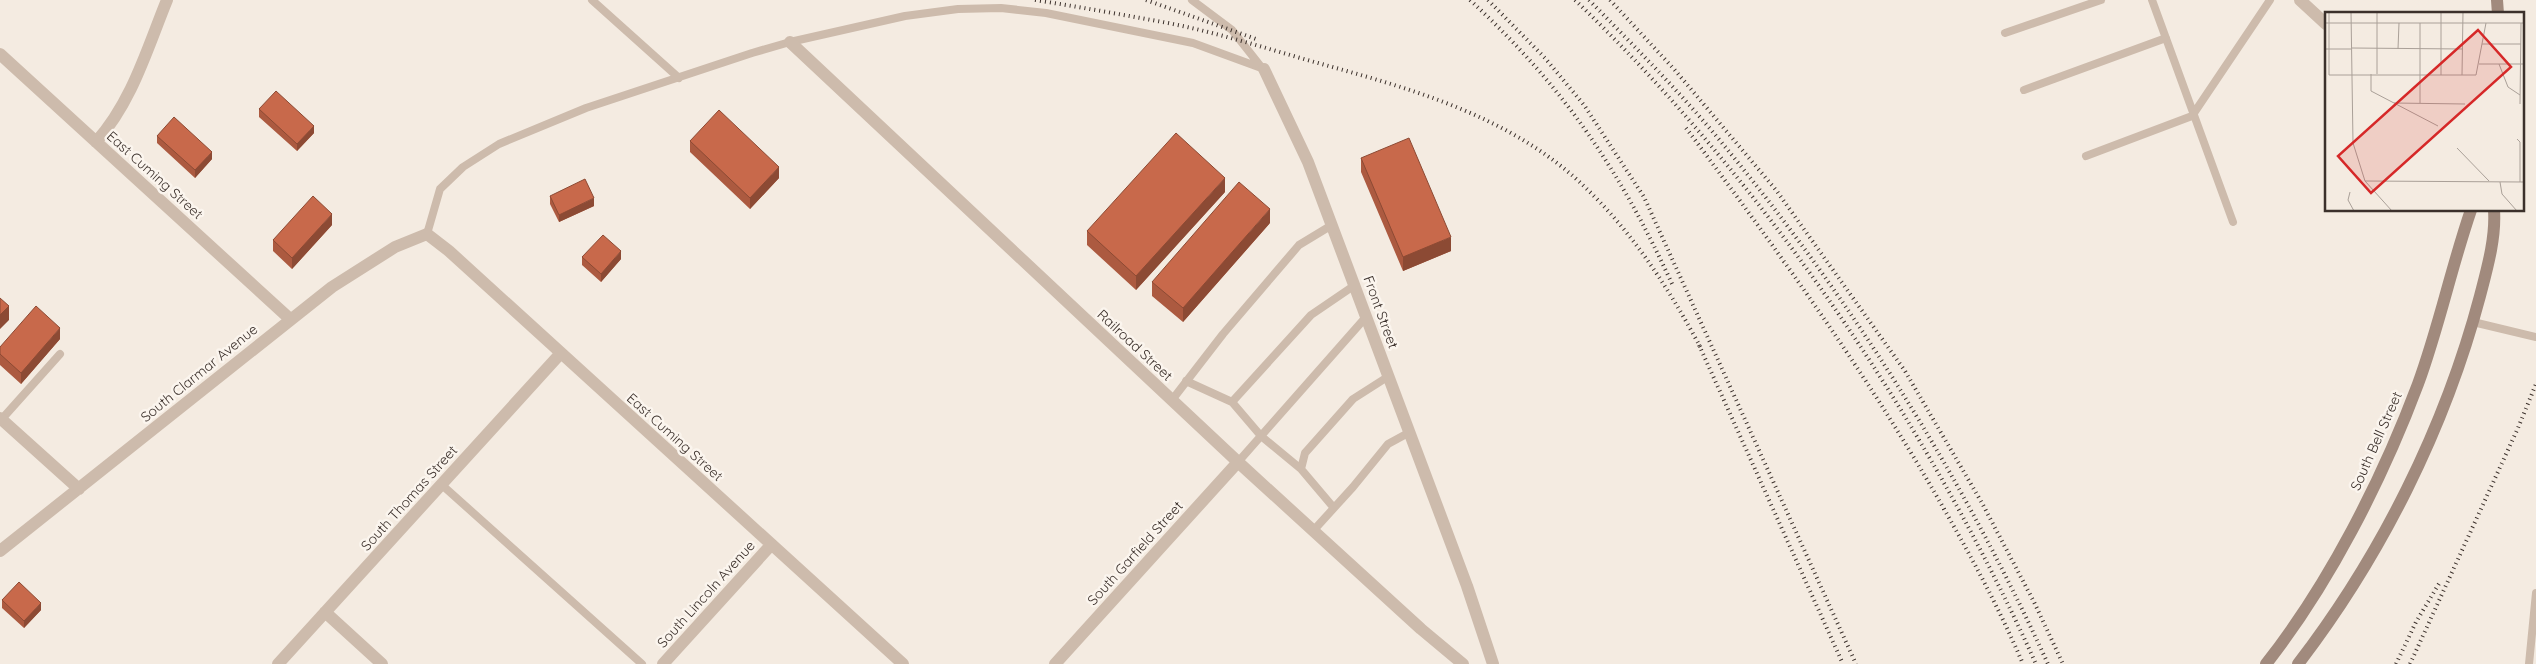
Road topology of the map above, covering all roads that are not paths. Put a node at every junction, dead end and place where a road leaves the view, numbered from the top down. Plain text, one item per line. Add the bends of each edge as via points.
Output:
1 (167, 0) edge
2 (592, 0) edge
3 (1192, 0) edge
4 (2101, 0) edge
5 (2152, 0) edge
6 (2270, 0) edge
7 (2300, 0) edge
8 (2325, 23) edge
9 (2004, 33) dead end
10 (2166, 38) junction
11 (790, 42) junction
12 (0, 54) edge
13 (1264, 69) junction
14 (680, 78) junction
15 (2024, 90) dead end
16 (2192, 116) junction
17 (96, 142) junction
18 (2086, 156) dead end
19 (2471, 211) edge
20 (2494, 211) edge
21 (2233, 222) dead end
22 (1332, 225) junction
23 (426, 234) junction
24 (1355, 285) junction
25 (1366, 317) junction
26 (290, 319) junction
27 (2473, 322) junction
28 (2536, 337) edge
29 (561, 353) junction
30 (60, 354) dead end
31 (1388, 376) junction
32 (1186, 382) junction
33 (1172, 400) junction
34 (1232, 402) junction
35 (1, 419) edge
36 (1410, 432) junction
37 (1261, 436) junction
38 (1238, 462) junction
39 (1301, 469) junction
40 (442, 484) junction
41 (79, 489) junction
42 (1334, 508) junction
43 (1313, 531) junction
44 (771, 544) junction
45 (0, 551) edge
46 (2536, 593) edge
47 (325, 612) junction
48 (278, 664) edge
49 (382, 664) edge
50 (642, 664) edge
51 (663, 664) edge
52 (903, 664) edge
53 (1055, 664) edge
54 (1463, 664) edge
55 (1494, 664) edge
56 (2266, 664) edge
57 (2298, 664) edge
58 (2529, 664) edge

1 - 17 street via 124,104
2 - 14 lane
3 - 13 lane, Front Street via 1232,30
4 - 9 lane
5 - 10 lane
6 - 16 lane
7 - 8 street
10 - 15 lane
10 - 16 lane
11 - 13 lane via 906,16 958,9 1002,8 1046,13 1193,43
11 - 14 lane
11 - 33 street, Railroad Street
12 - 17 street, East Cuming Street
13 - 22 street, Front Street via 1294,128
14 - 23 lane via 586,108 499,144 464,166 440,188
16 - 18 lane
16 - 21 lane
17 - 26 street, East Cuming Street
19 - 56 main road, South Bell Street via 2431,346 2397,434 2330,568 2302,616
20 - 27 main road via 2491,247
22 - 24 street, Front Street
22 - 32 lane via 1299,245
23 - 26 street, South Clarmar Avenue via 402,243 365,265
23 - 29 street, East Cuming Street
24 - 25 street, Front Street
24 - 34 lane via 1311,314
25 - 31 street, Front Street
25 - 37 lane
26 - 41 street, South Clarmar Avenue
27 - 28 lane
27 - 57 main road via 2447,396 2402,496 2354,585
29 - 40 street, South Thomas Street
29 - 44 street, East Cuming Street
30 - 35 lane
31 - 36 street, Front Street
31 - 39 lane via 1353,399 1305,452
32 - 33 lane
32 - 34 lane
33 - 38 street, Railroad Street
34 - 37 lane
35 - 41 street
36 - 42 lane via 1388,444
36 - 55 street, Front Street
37 - 38 lane
37 - 39 lane
38 - 43 street, Railroad Street
38 - 53 street, South Garfield Street
39 - 42 lane
40 - 47 street, South Thomas Street
40 - 50 lane
41 - 45 street, South Clarmar Avenue
42 - 43 lane
43 - 54 street, Railroad Street
44 - 51 street, South Lincoln Avenue
44 - 52 street, East Cuming Street
46 - 58 lane
47 - 48 street, South Thomas Street
47 - 49 street

